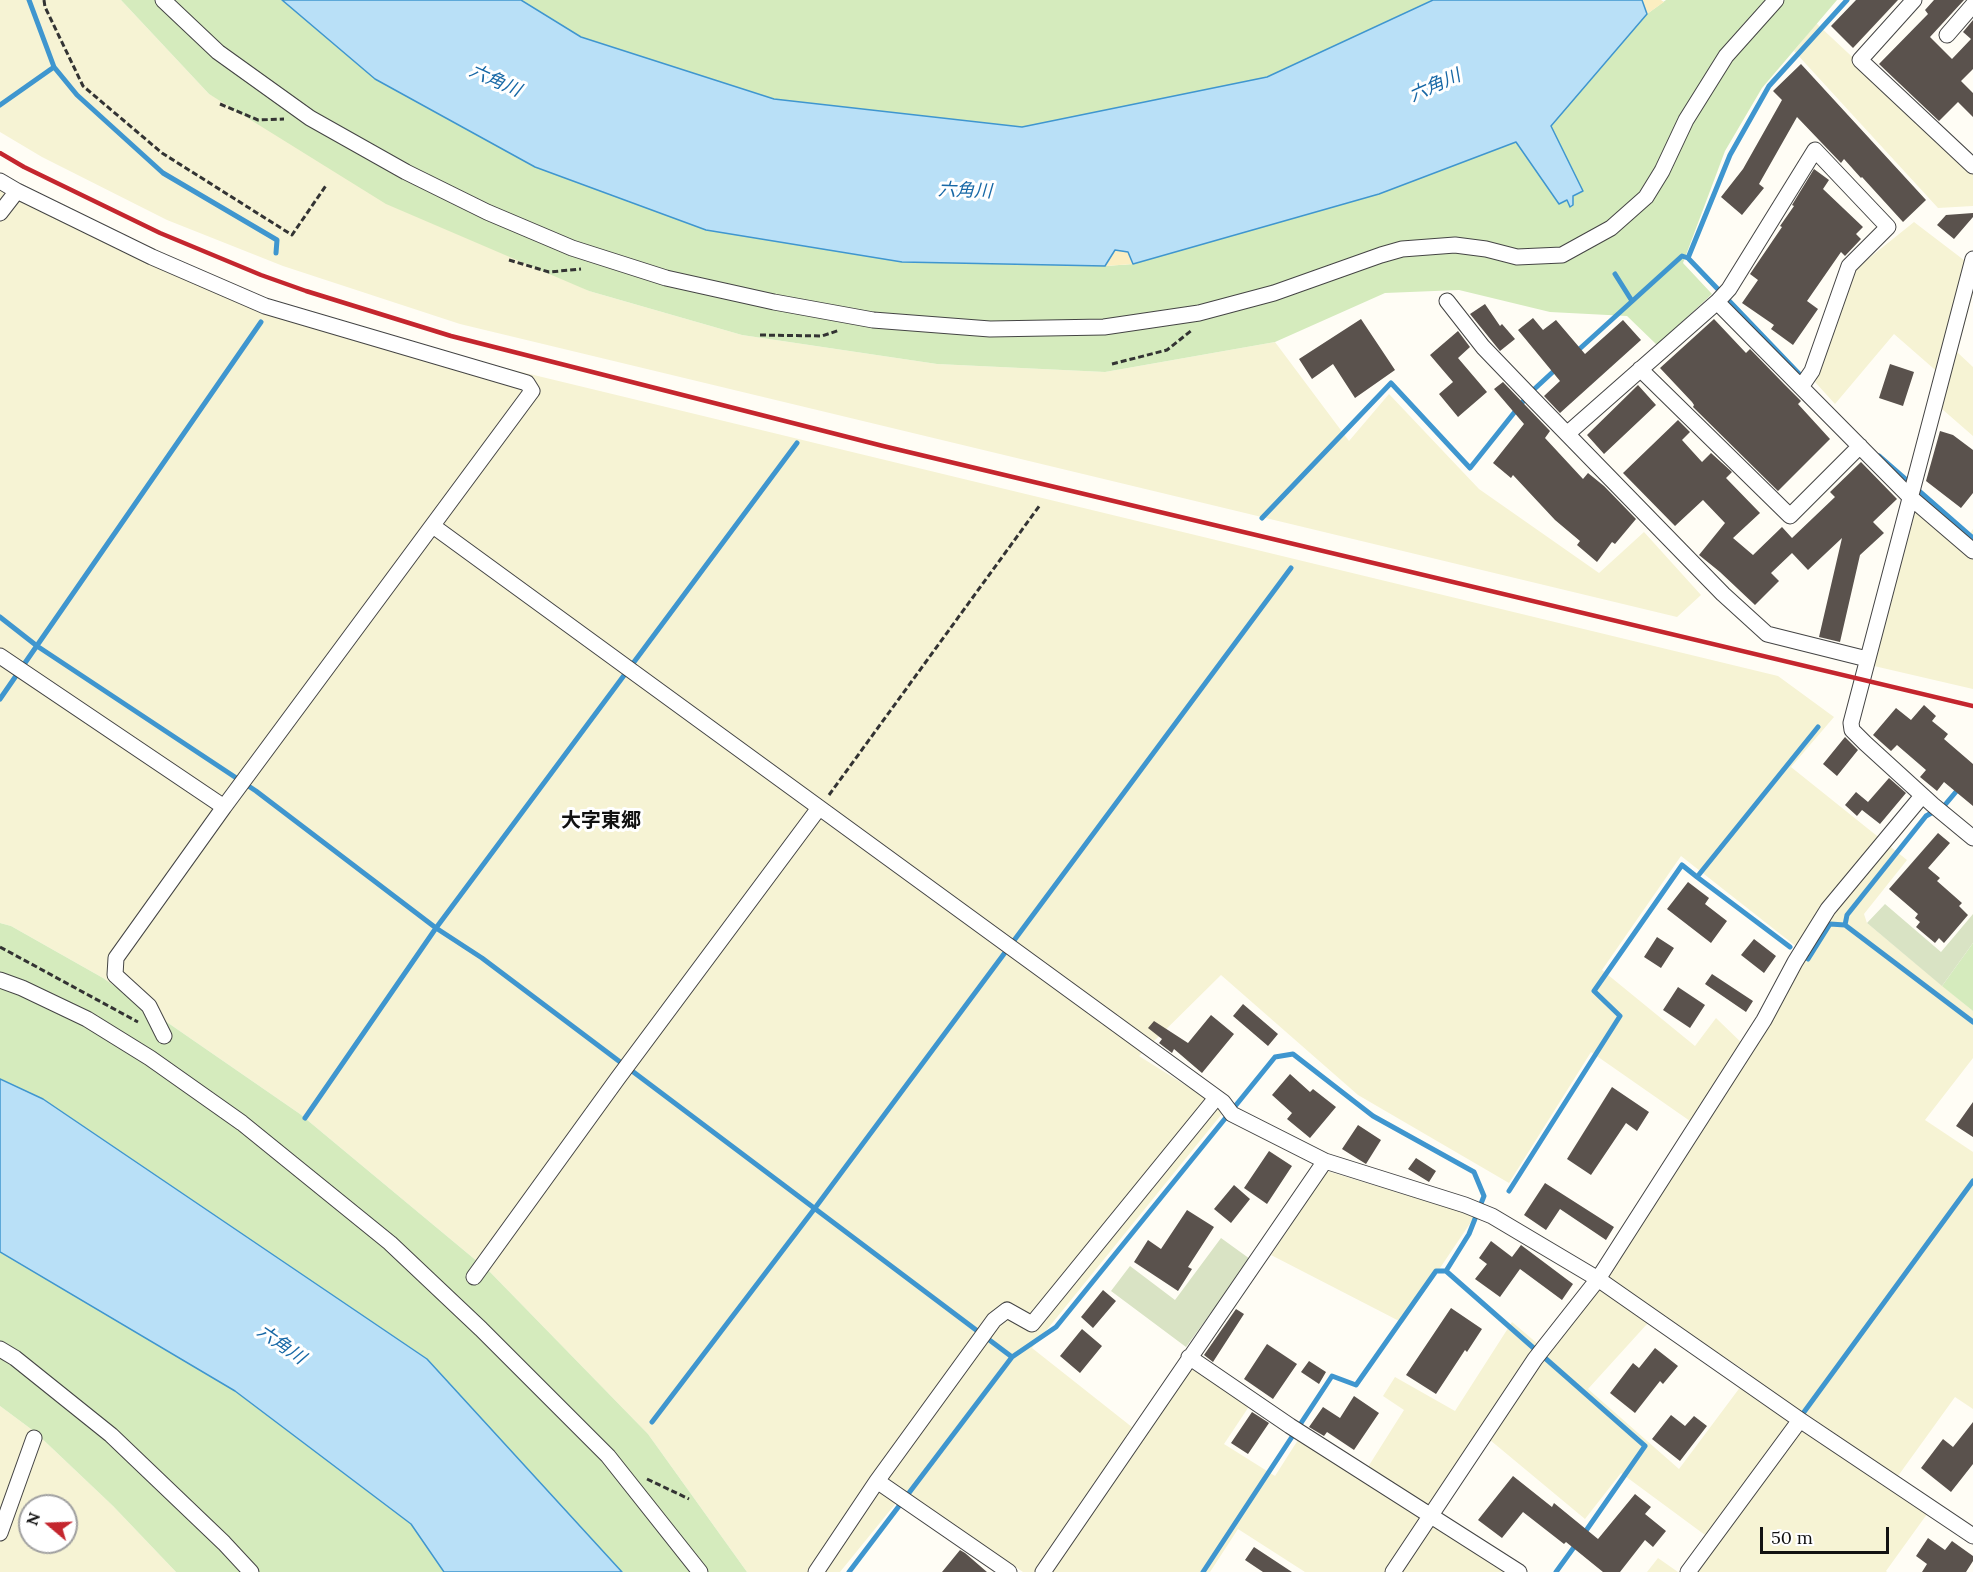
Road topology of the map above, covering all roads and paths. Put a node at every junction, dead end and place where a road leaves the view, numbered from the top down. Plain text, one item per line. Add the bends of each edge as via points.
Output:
1 (44, 0) edge
2 (163, 0) edge
3 (1776, 0) edge
4 (1914, 0) edge
5 (1973, 5) edge
6 (1947, 35) dead end
7 (220, 104) dead end
8 (310, 118) junction
9 (1973, 166) edge
10 (0, 181) edge
11 (327, 184) dead end
12 (17, 191) junction
13 (0, 213) edge
14 (1973, 259) edge
15 (509, 260) dead end
16 (581, 269) dead end
17 (1722, 296) junction
18 (1447, 301) dead end
19 (1194, 328) dead end
20 (842, 330) dead end
21 (760, 335) dead end
22 (1112, 364) dead end
23 (1640, 369) junction
24 (1806, 380) junction
25 (1567, 434) junction
26 (1860, 447) junction
27 (1912, 488) junction
28 (1040, 505) dead end
29 (433, 526) junction
30 (1973, 551) edge
31 (4, 659) edge
32 (1867, 659) junction
33 (1927, 800) junction
34 (228, 802) junction
35 (819, 808) junction
36 (1973, 838) edge
37 (0, 947) edge
38 (0, 980) edge
39 (164, 1036) joint
40 (1224, 1105) junction
41 (1325, 1161) junction
42 (474, 1277) dead end
43 (1598, 1278) junction
44 (0, 1349) edge
45 (1189, 1357) junction
46 (1800, 1420) junction
47 (34, 1438) dead end
48 (641, 1476) dead end
49 (877, 1481) junction
50 (689, 1499) dead end
51 (1430, 1515) junction
52 (0, 1533) edge
53 (1973, 1536) edge
54 (250, 1572) edge
55 (699, 1572) edge
56 (816, 1572) edge
57 (1009, 1572) edge
58 (1043, 1572) edge
59 (1393, 1572) edge
60 (1519, 1572) edge
61 (1688, 1572) edge

1 - 11 path via 82,86 162,153 292,235
2 - 8 street via 218,52
3 - 8 street via 1726,56 1686,120 1646,197 1611,228 1562,255 1517,257 1455,245 1402,249 1274,293 1199,313 1104,327 990,329 873,320 666,278 572,248 487,212
4 - 9 street via 1860,60
5 - 6 street
7 - 8 path via 258,120
10 - 12 street
12 - 13 street
12 - 29 street via 265,306 527,383 532,391
14 - 27 street
15 - 16 path via 549,272
17 - 23 street
17 - 24 street
17 - 24 street via 1815,150 1888,227 1849,266
18 - 25 street via 1483,347
19 - 22 path via 1167,350
20 - 21 path via 822,336
23 - 25 street
23 - 26 street via 1790,516
24 - 26 street
25 - 32 street via 1767,634
26 - 27 street
27 - 30 street
27 - 32 street
28 - 35 path
29 - 34 street
29 - 35 street
31 - 34 street
32 - 33 street via 1852,730
33 - 36 street
33 - 43 street via 1828,909 1764,1020
34 - 39 street via 116,957 115,975 149,1006
35 - 40 street
35 - 42 street
37 - 39 path
38 - 55 street via 87,1019 150,1058 242,1123 390,1243 608,1456
40 - 41 street
40 - 49 street via 1032,1324 1007,1310 994,1320
41 - 43 street via 1491,1216
41 - 45 street
43 - 46 street
43 - 51 street via 1547,1341
44 - 54 street via 111,1435 224,1542
45 - 51 street
45 - 58 street
46 - 53 street
46 - 61 street
47 - 52 street
48 - 50 path
49 - 56 street
49 - 57 street
51 - 59 street
51 - 60 street

